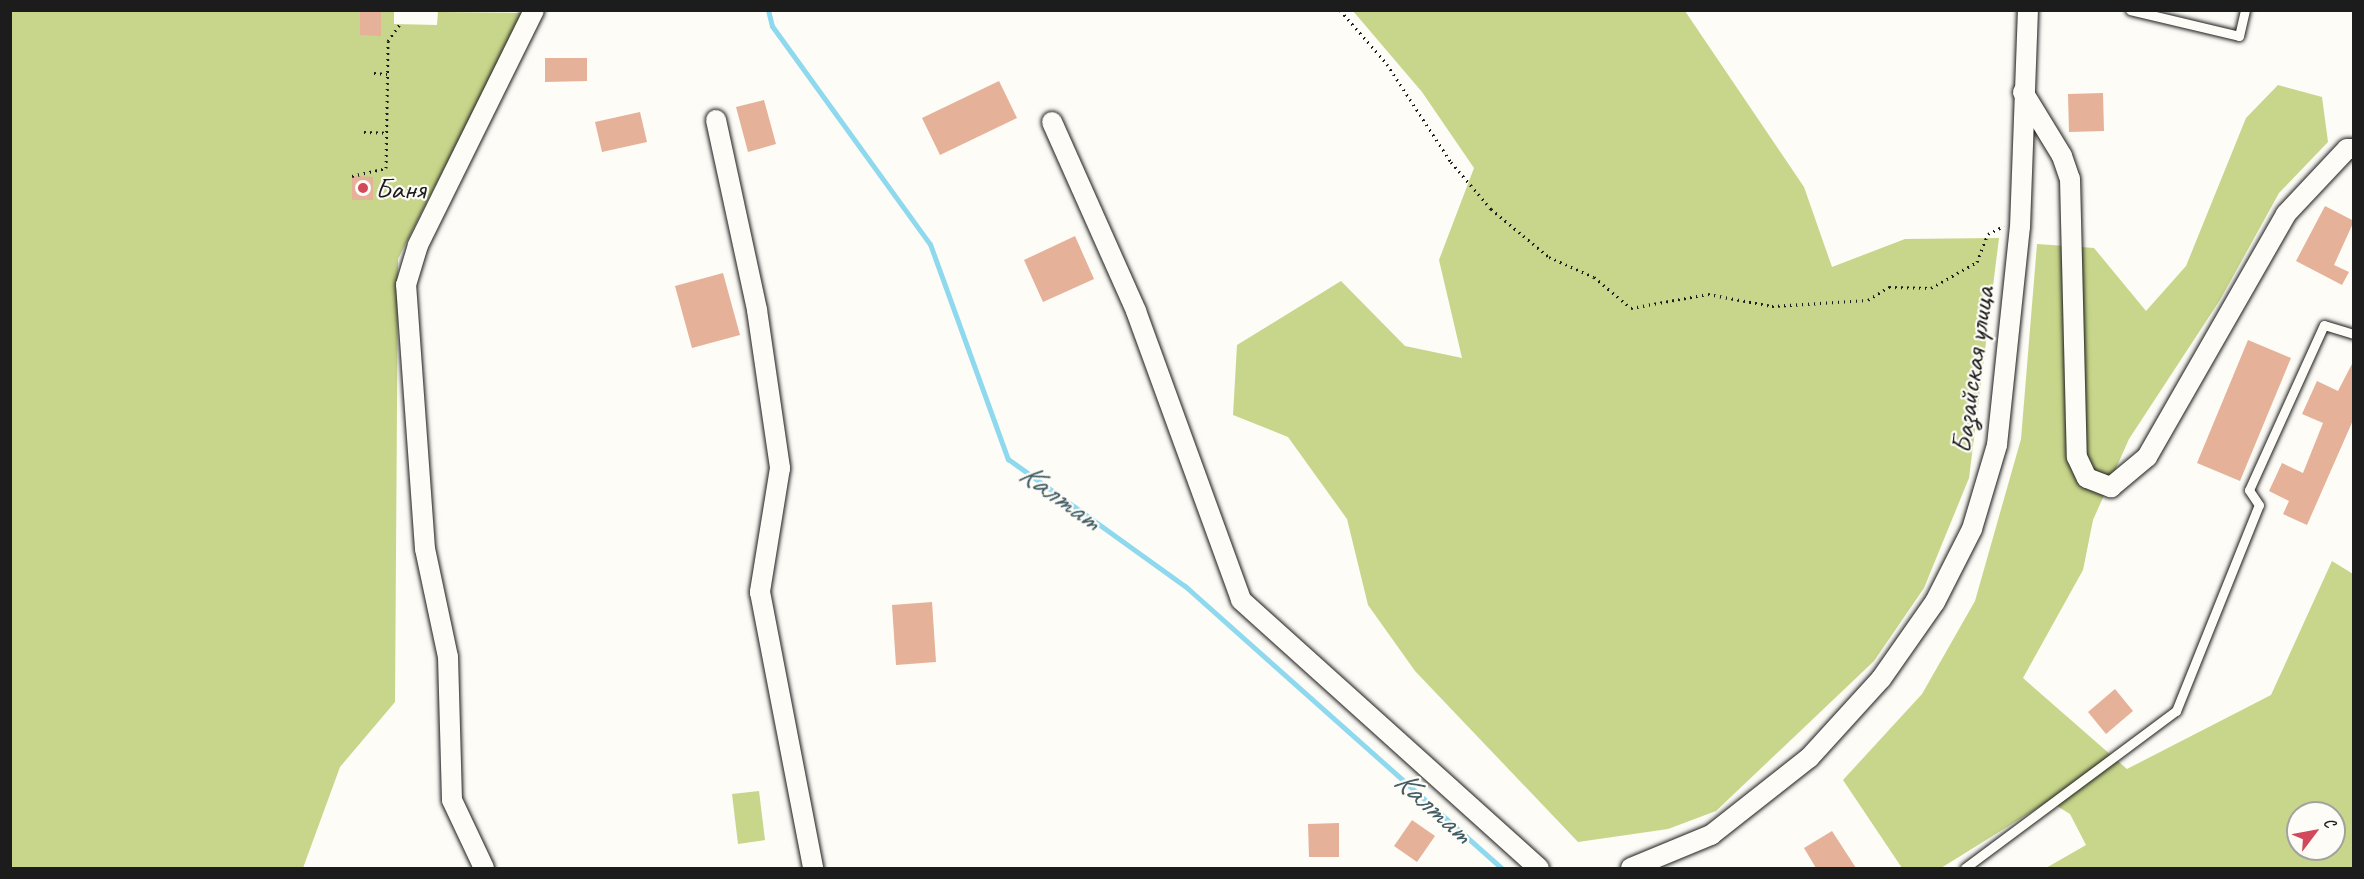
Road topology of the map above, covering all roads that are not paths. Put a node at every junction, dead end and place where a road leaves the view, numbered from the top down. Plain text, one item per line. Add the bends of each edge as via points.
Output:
1 (534, 10) edge
2 (2028, 10) edge
3 (2130, 10) edge
4 (2245, 10) edge
5 (2023, 92) junction
6 (716, 120) dead end
7 (1052, 122) dead end
8 (2354, 149) edge
9 (2354, 334) edge
10 (483, 868) edge
11 (813, 868) edge
12 (1539, 868) edge
13 (1630, 868) edge
14 (1965, 868) edge

1 - 10 street via 414,256 406,285 425,549 448,657 452,800
2 - 5 street, Базайская улица
3 - 4 lane via 2239,36
5 - 8 street via 2070,179 2077,457 2087,478 2111,487 2147,457 2286,214 2347,149
5 - 13 street, Базайская улица via 2020,227 1997,445 1972,529 1935,602 1881,679 1767,796 1711,835
6 - 11 street via 757,310 780,468 760,592
7 - 12 street via 1136,311 1241,600
9 - 14 lane via 2324,326 2249,490 2259,505 2176,711

